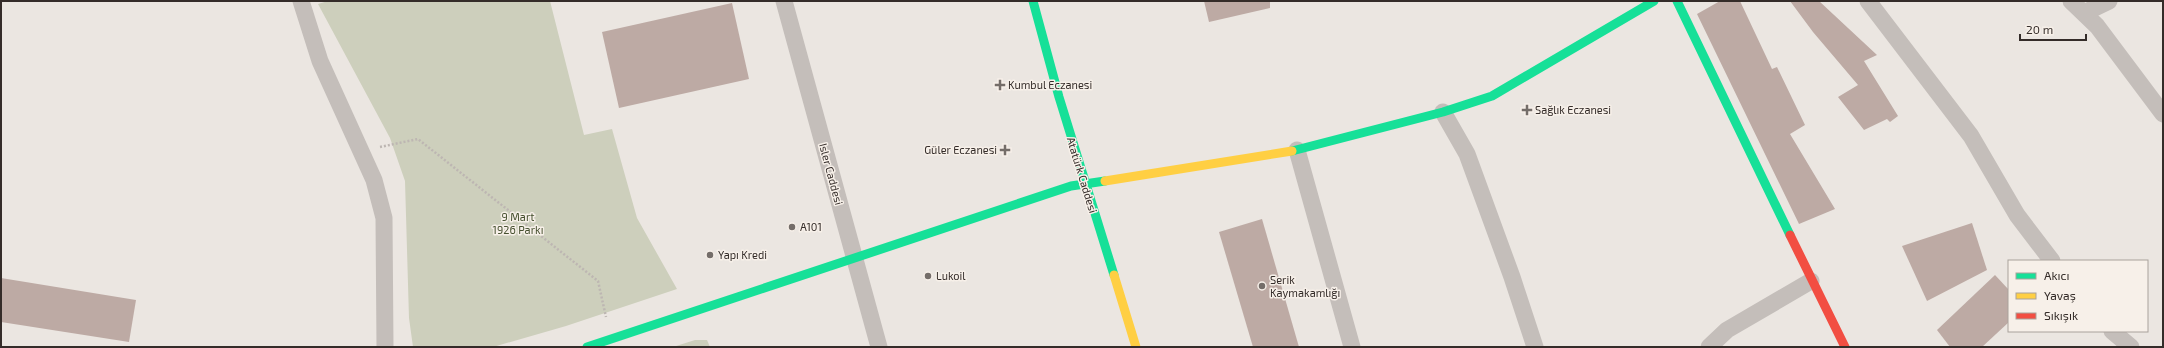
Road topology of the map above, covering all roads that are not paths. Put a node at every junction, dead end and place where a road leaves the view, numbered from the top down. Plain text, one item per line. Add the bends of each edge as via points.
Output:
1 (301, 1) edge
2 (784, 1) edge
3 (1033, 1) edge
4 (1654, 1) edge
5 (1677, 1) edge
6 (1868, 1) edge
7 (2071, 1) edge
8 (2109, 1) edge
9 (2084, 14) junction
10 (1443, 112) junction
11 (2163, 114) edge
12 (1298, 150) junction
13 (1085, 183) junction
14 (854, 259) junction
15 (2051, 260) edge
16 (1812, 281) junction
17 (2113, 332) edge
18 (613, 343) edge
19 (385, 347) edge
20 (587, 347) edge
21 (879, 347) edge
22 (1136, 347) edge
23 (1352, 347) edge
24 (1535, 347) edge
25 (1709, 347) edge
26 (1845, 347) edge
27 (2131, 347) edge

1 - 19 street via 320,61 374,180 384,218
2 - 14 street, Isler Caddesi
3 - 13 street, Atatürk Caddesi
4 - 10 street via 1492,96
5 - 16 street
6 - 15 street via 1971,136 2018,215
7 - 9 street
8 - 9 street
9 - 11 street via 2097,26
10 - 12 street
10 - 24 street via 1467,154
12 - 13 street
12 - 23 street
13 - 14 street
13 - 22 street, Atatürk Caddesi
14 - 18 street
14 - 21 street, Isler Caddesi
16 - 25 street via 1727,330
16 - 26 street
17 - 27 street
18 - 20 street

